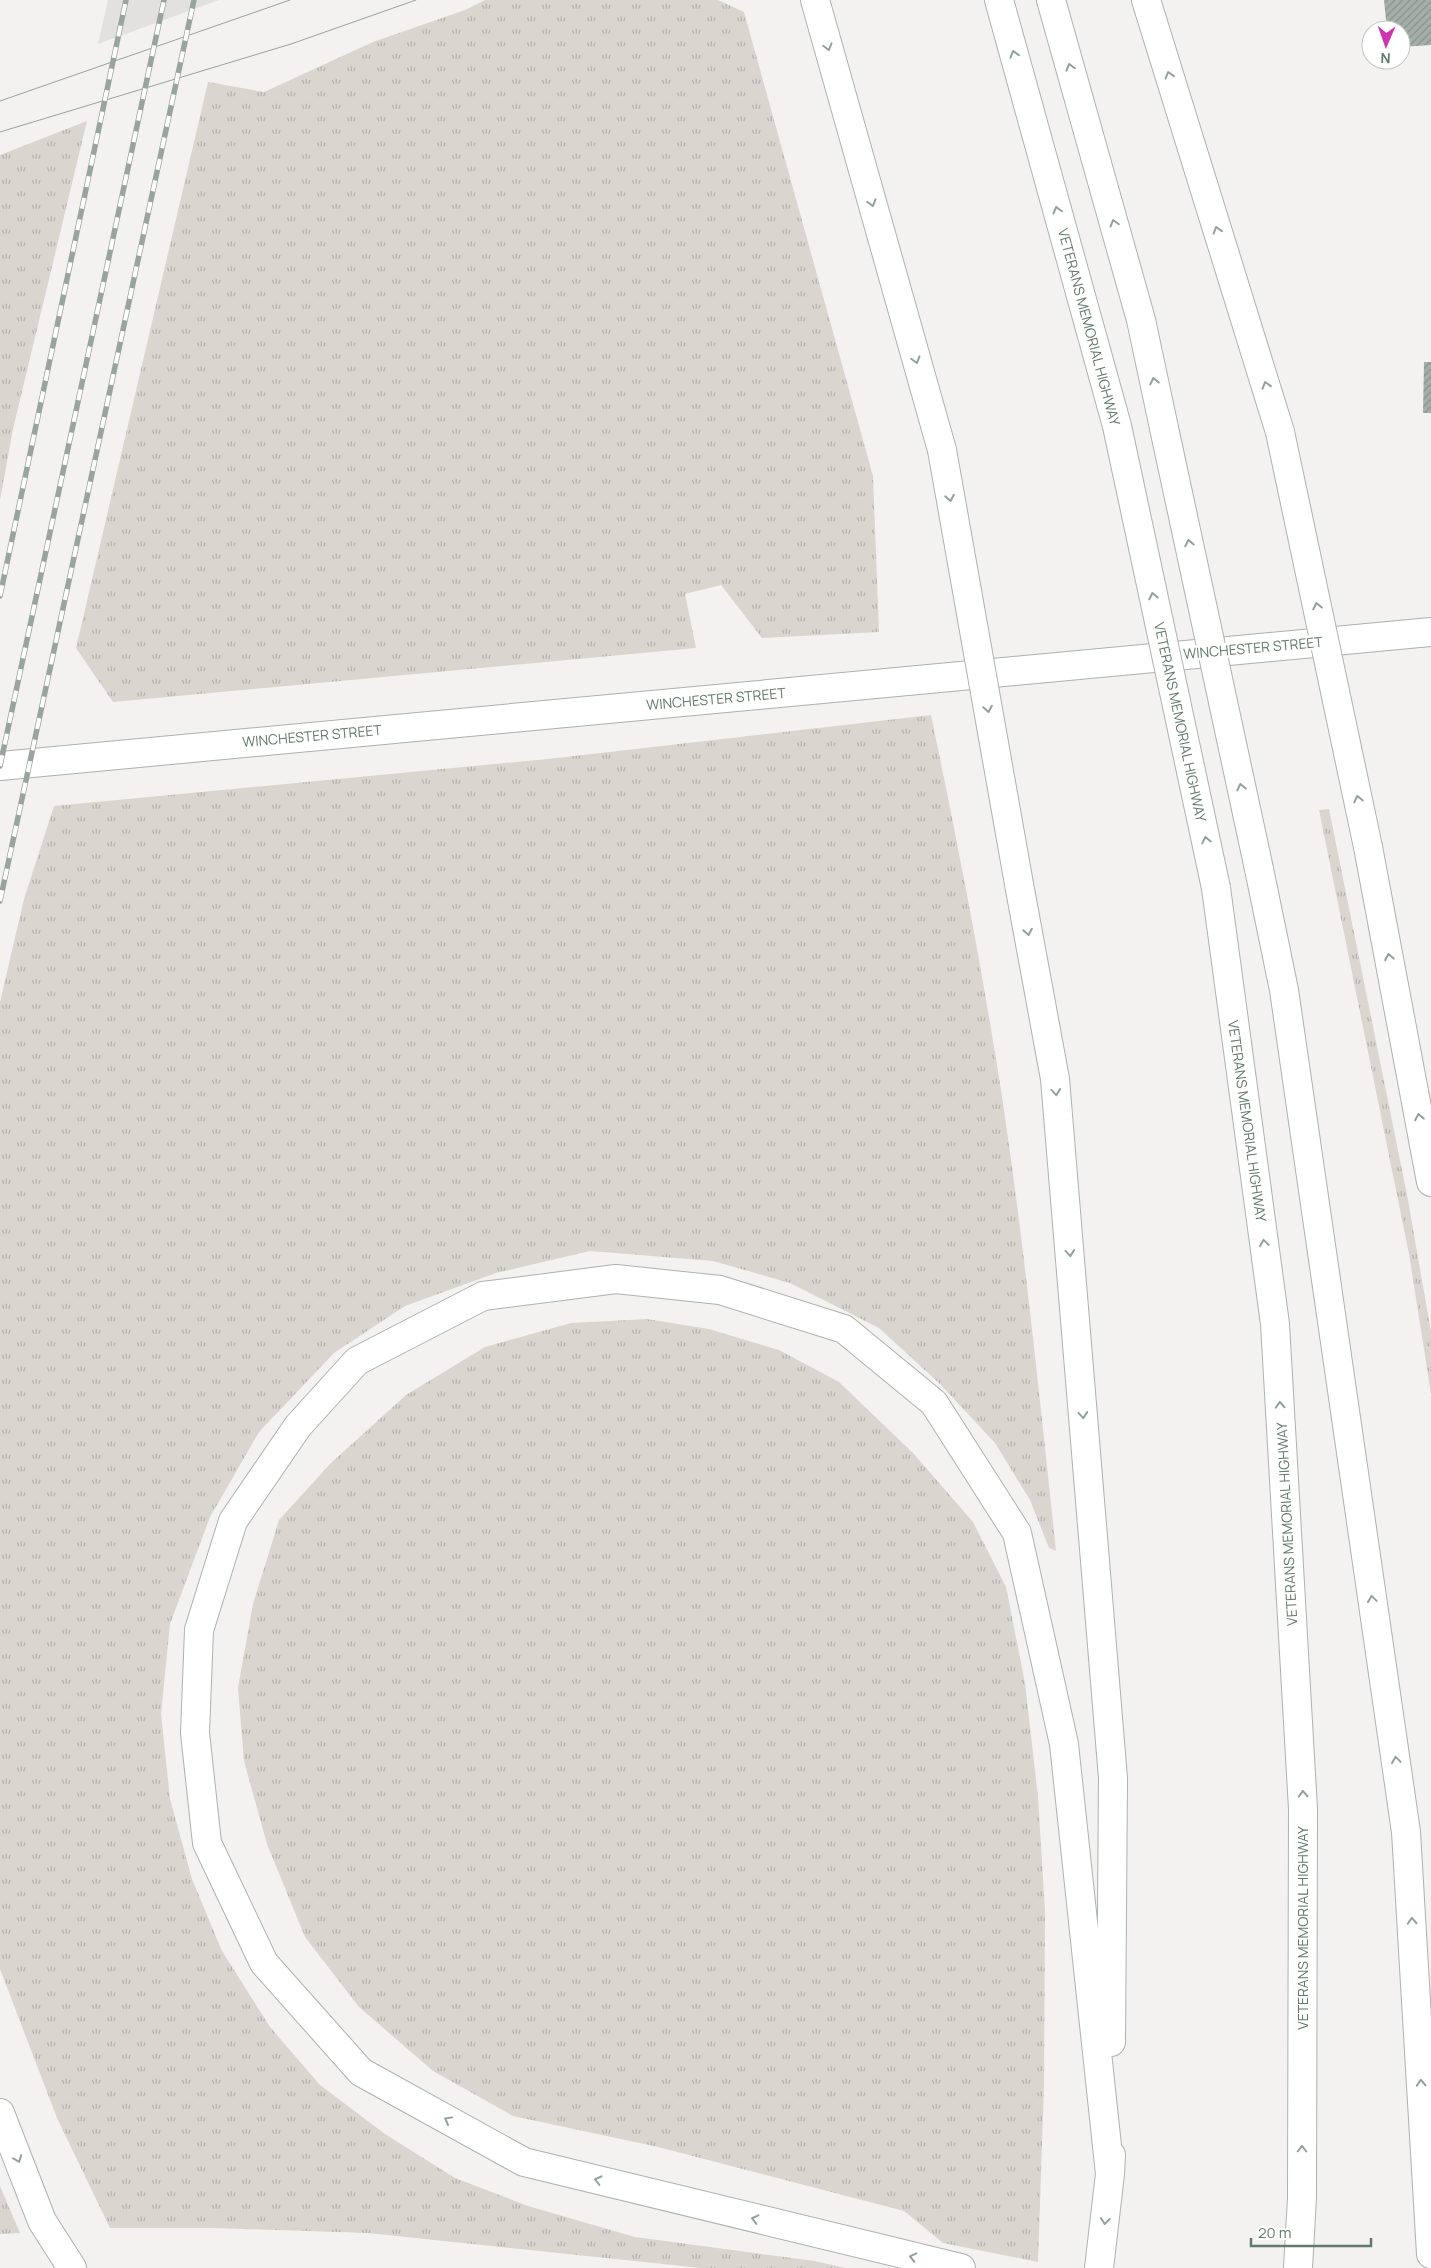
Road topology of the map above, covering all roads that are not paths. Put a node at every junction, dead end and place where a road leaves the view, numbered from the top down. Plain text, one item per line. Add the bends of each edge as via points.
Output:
1 (814, 0) edge
2 (999, 0) edge
3 (1051, 0) edge
4 (1146, 0) edge
5 (1431, 632) edge
6 (0, 766) edge
7 (1431, 1182) edge
8 (0, 2113) edge
9 (1110, 2174) junction
10 (1431, 2254) edge
11 (72, 2268) edge
12 (961, 2268) edge
13 (1099, 2268) edge
14 (1298, 2268) edge

1 -> 9 main road, bridge via 942,450 1055,1080 1113,1778
14 -> 2 main road, VETERANS MEMORIAL HIGHWAY, bridge via 1302,2198 1303,1809 1275,1324 1216,888 1117,426
10 -> 3 main road, bridge via 1406,1832 1284,990 1141,320
7 -> 4 main road, bridge via 1368,847 1280,432
5 - 6 main road, WINCHESTER STREET
8 -> 11 main road via 42,2221
12 -> 9 main road via 524,2162 361,2072 264,1963 207,1843 194,1733 199,1630 233,1520 298,1426 357,1361 483,1296 616,1279 720,1290 844,1329 934,1403 1018,1533 1064,1744
9 -> 13 main road

